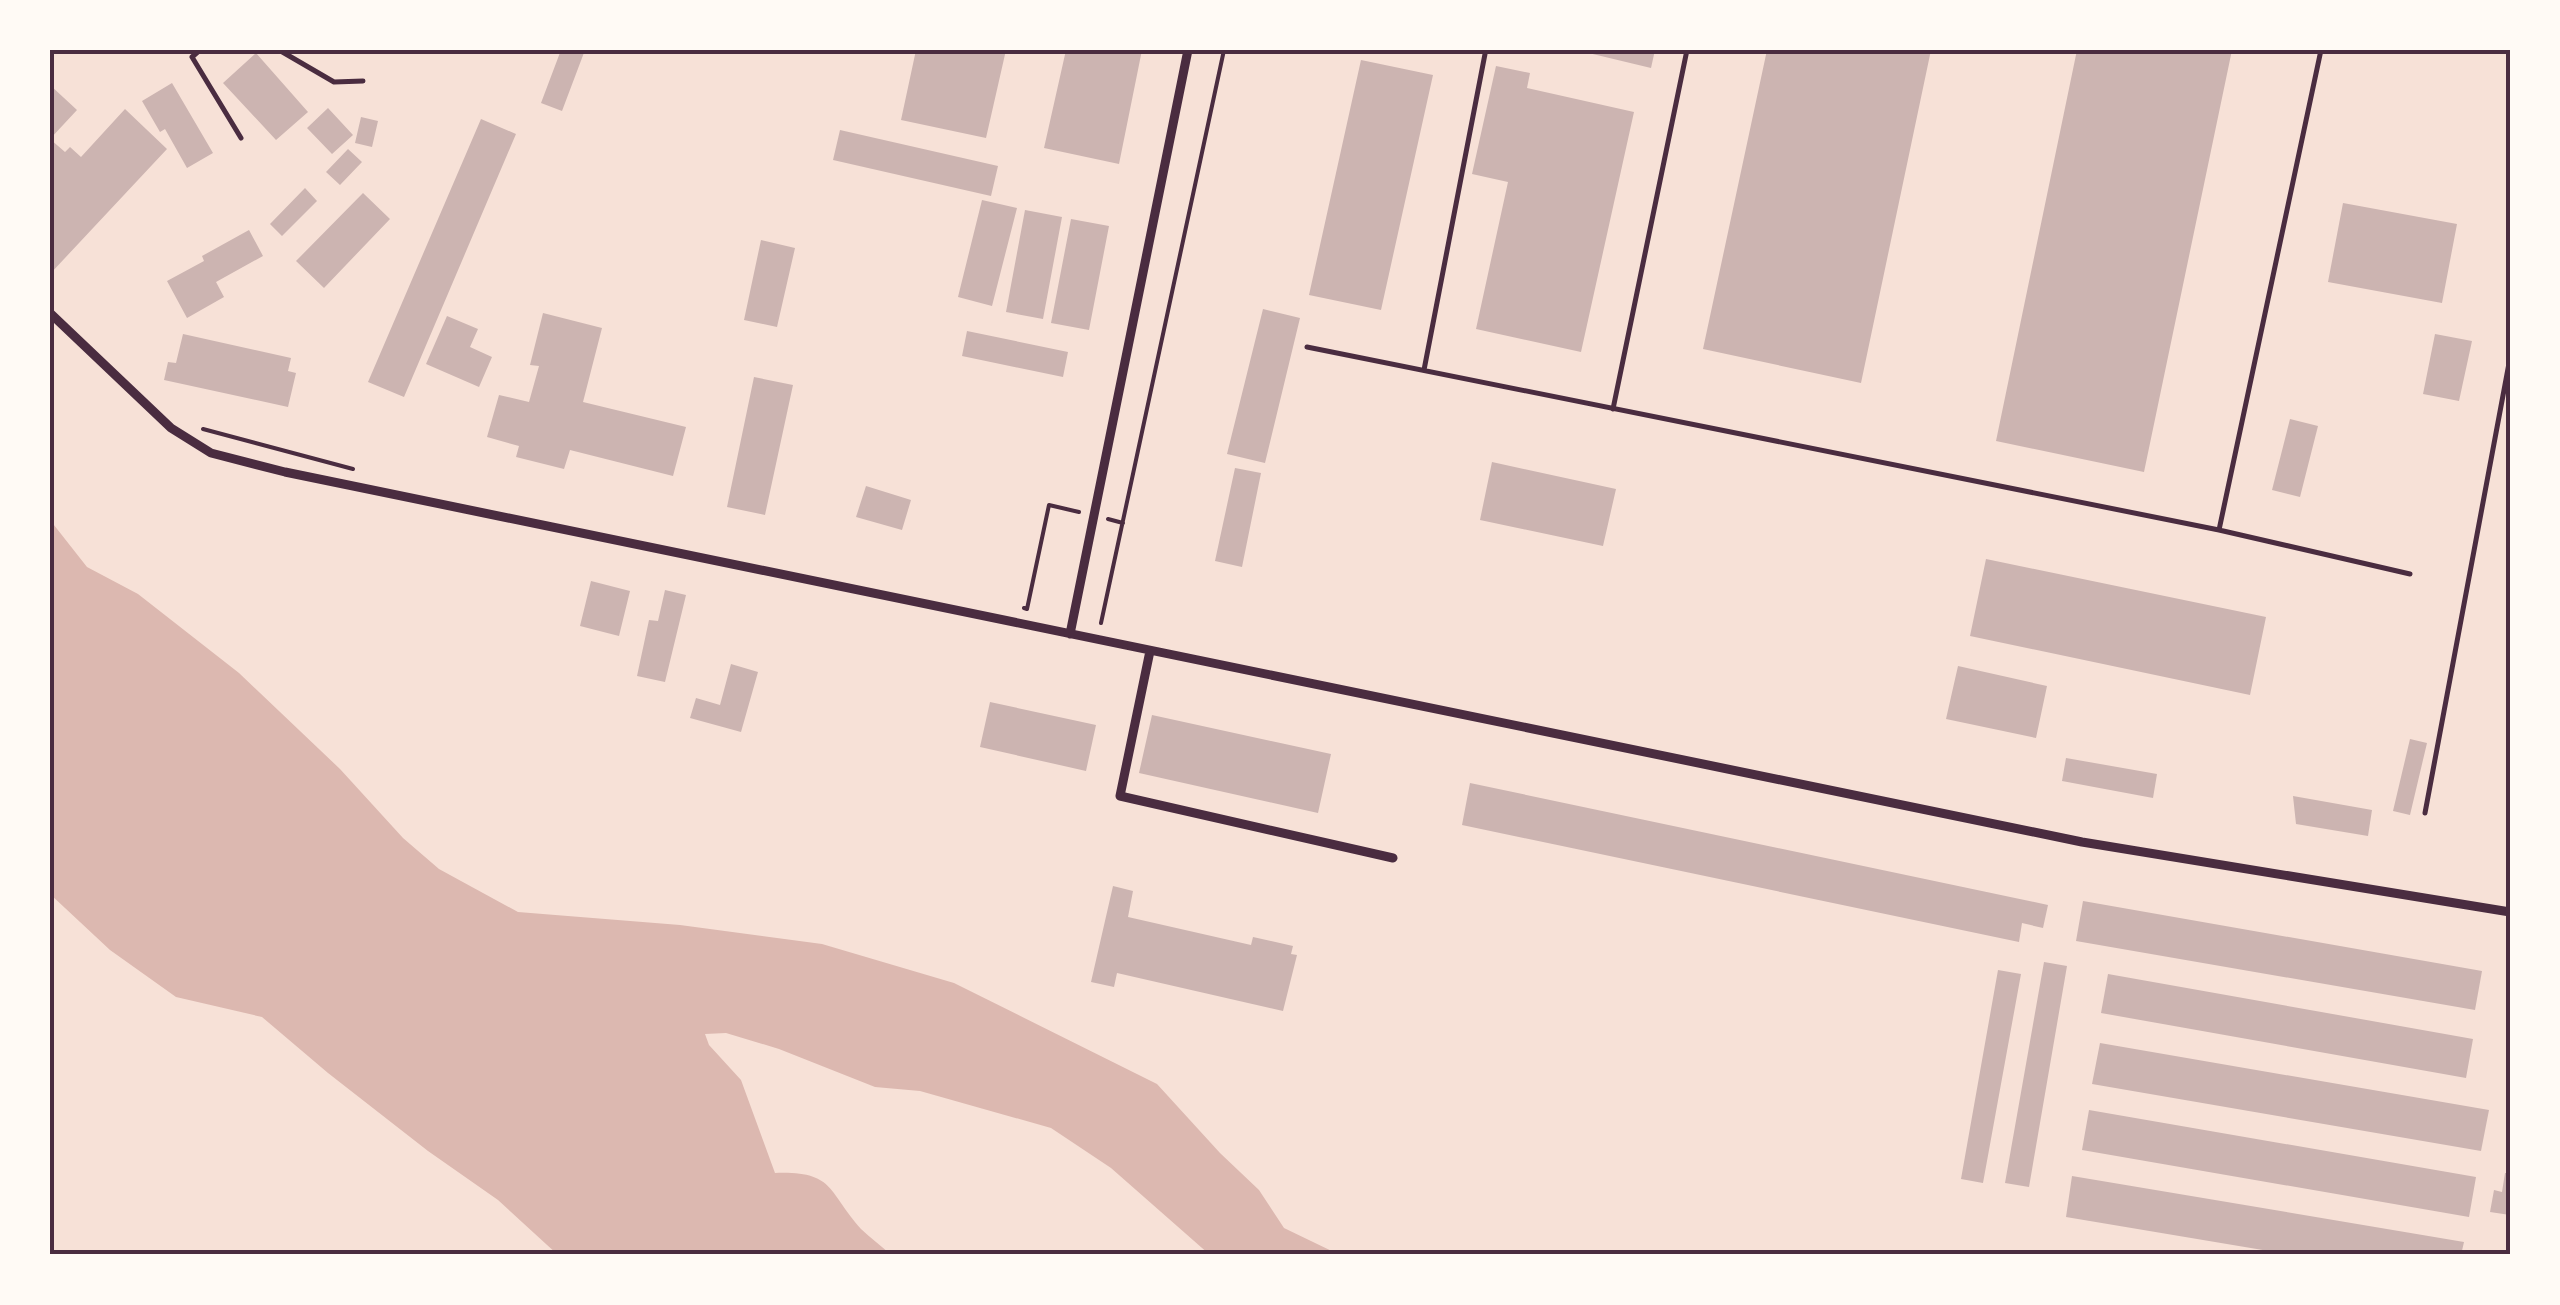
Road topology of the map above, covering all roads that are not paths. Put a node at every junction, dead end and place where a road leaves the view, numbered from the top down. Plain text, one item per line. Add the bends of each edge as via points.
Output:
1 (200, 50) edge
2 (279, 50) edge
3 (1188, 50) edge
4 (1687, 50) edge
5 (2321, 50) edge
6 (1485, 54) dead end
7 (363, 81) dead end
8 (241, 138) dead end
9 (50, 313) edge
10 (1308, 347) dead end
11 (2510, 358) edge
12 (1424, 370) junction
13 (1613, 408) junction
14 (2219, 530) junction
15 (2410, 574) dead end
16 (1070, 634) junction
17 (1150, 650) junction
18 (2425, 813) dead end
19 (1392, 858) dead end
20 (2510, 912) edge

1 - 8 lane via 192,56
2 - 7 lane via 334,82
3 - 16 street
4 - 13 lane
5 - 14 lane
6 - 12 lane
9 - 16 street via 171,428 211,453
10 - 12 lane
11 - 18 lane
12 - 13 lane
13 - 14 lane
14 - 15 lane
16 - 17 street
17 - 19 street via 1120,796
17 - 20 street via 2082,842

